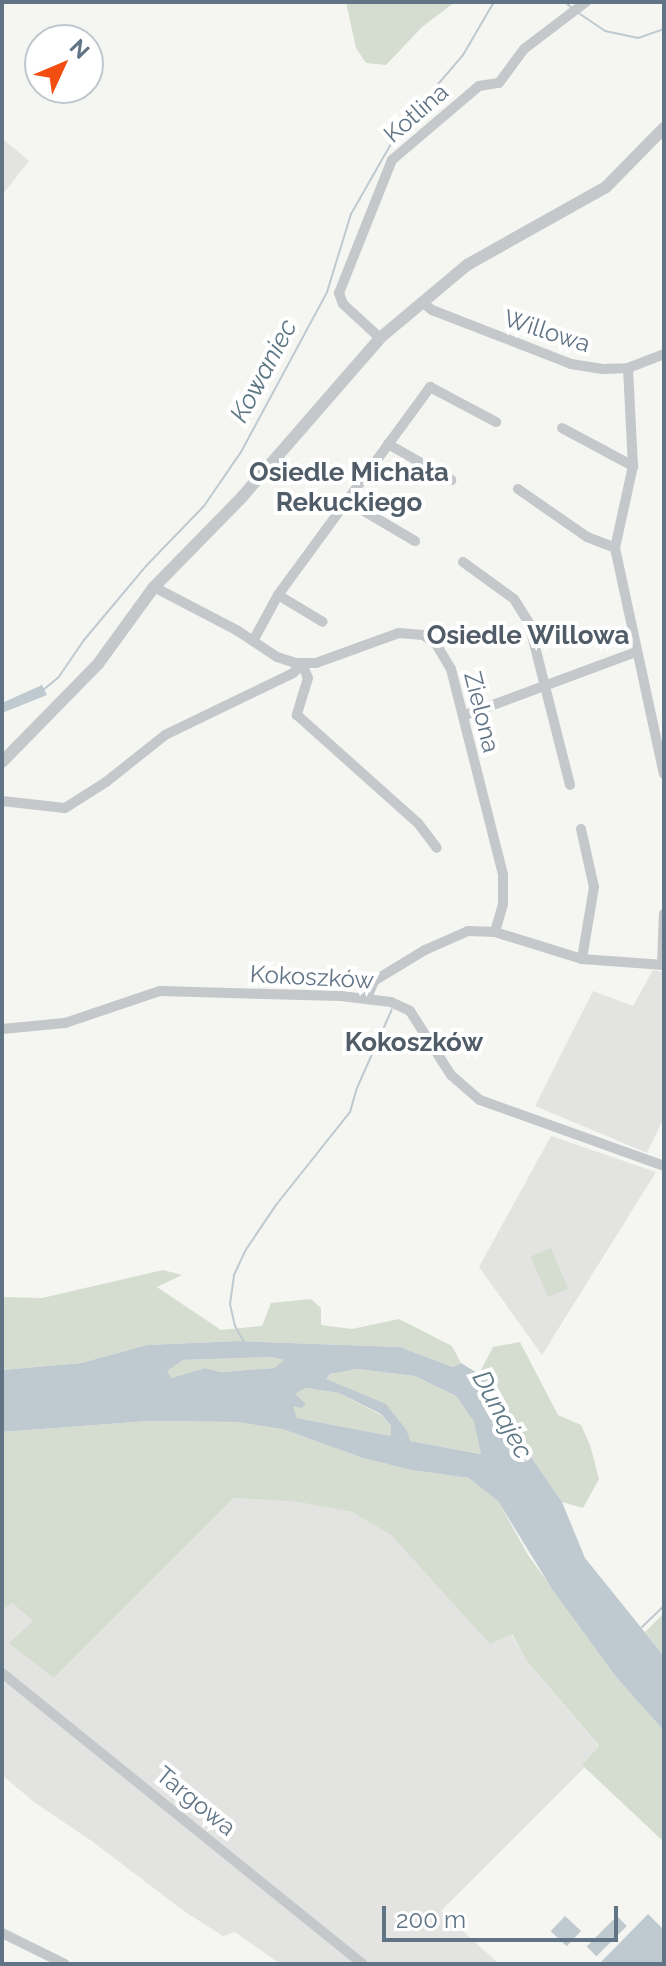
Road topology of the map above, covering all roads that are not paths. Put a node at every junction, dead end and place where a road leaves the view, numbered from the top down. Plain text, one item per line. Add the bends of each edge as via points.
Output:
1 (586, 2) edge
2 (664, 128) edge
3 (422, 302) junction
4 (380, 338) junction
5 (664, 354) edge
6 (628, 368) junction
7 (496, 422) dead end
8 (562, 428) dead end
9 (388, 444) junction
10 (633, 466) junction
11 (451, 480) dead end
12 (518, 489) dead end
13 (347, 501) junction
14 (415, 541) dead end
15 (615, 548) junction
16 (463, 562) dead end
17 (154, 587) junction
18 (278, 595) junction
19 (323, 622) dead end
20 (253, 641) junction
21 (636, 652) junction
22 (302, 664) junction
23 (545, 688) junction
24 (463, 716) junction
25 (2, 762) edge
26 (664, 774) edge
27 (570, 785) dead end
28 (2, 801) edge
29 (581, 829) dead end
30 (437, 848) dead end
31 (664, 914) edge
32 (495, 932) junction
33 (582, 959) junction
34 (663, 965) edge
35 (367, 998) junction
36 (2, 1029) edge
37 (664, 1166) edge
38 (2, 1673) edge
39 (2, 1933) edge
40 (65, 1964) edge
41 (362, 1964) edge

1 - 4 street, Kotlina via 524,49 499,83 479,86 392,160 339,293 343,304
2 - 3 street via 606,187 485,255
3 - 4 street
3 - 6 street, Willowa via 571,364
4 - 17 street via 242,497
5 - 6 street, Willowa
6 - 10 street
7 - 9 street via 430,387
8 - 10 street
9 - 11 street
9 - 13 street
10 - 15 street
12 - 15 street via 587,537
13 - 14 street
13 - 18 street
15 - 21 street
16 - 23 street via 522,610
17 - 20 street
17 - 25 street via 98,664
18 - 19 street
18 - 20 street
20 - 22 street via 277,657
21 - 23 street
21 - 26 street
22 - 24 street, Zielona via 388,635 423,635 449,662
22 - 28 street, Zielona via 165,735 65,808
22 - 30 street via 308,678 297,715 418,823
23 - 24 street
23 - 27 street
24 - 32 street, Zielona via 503,875 503,904
29 - 33 street via 594,887
31 - 34 street
32 - 33 street
32 - 35 street via 468,931 444,940 374,981
33 - 34 street
35 - 36 street, Kokoszków via 160,991 65,1023
35 - 37 street, Kokoszków via 410,1011 451,1075 480,1100
38 - 41 street, Targowa
39 - 40 street

